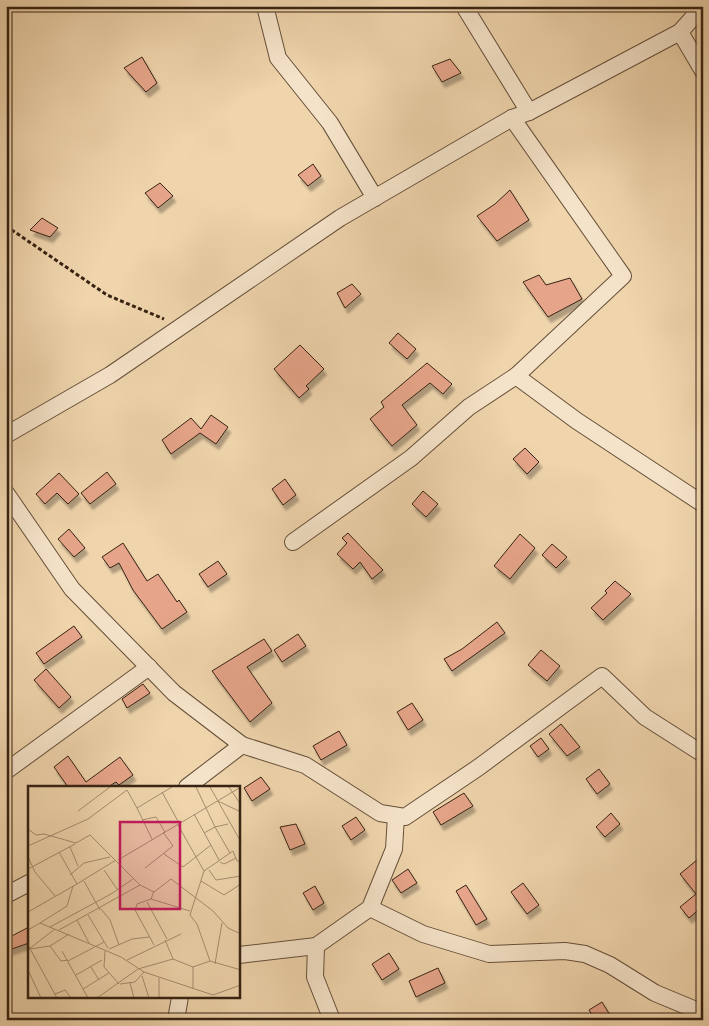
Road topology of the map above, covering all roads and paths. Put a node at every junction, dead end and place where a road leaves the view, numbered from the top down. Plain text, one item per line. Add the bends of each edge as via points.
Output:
1 (265, 6) edge
2 (464, 6) edge
3 (698, 9) edge
4 (680, 32) junction
5 (703, 71) edge
6 (529, 112) junction
7 (512, 118) junction
8 (375, 198) junction
9 (6, 226) edge
10 (183, 326) junction
11 (516, 376) junction
12 (6, 435) edge
13 (6, 493) edge
14 (703, 504) edge
15 (292, 542) dead end
16 (149, 667) junction
17 (242, 745) junction
18 (703, 754) edge
19 (6, 771) edge
20 (188, 786) edge
21 (396, 816) junction
22 (28, 884) edge
23 (6, 895) edge
24 (370, 908) junction
25 (316, 946) junction
26 (240, 955) edge
27 (180, 998) edge
28 (703, 1012) edge
29 (176, 1020) edge
30 (332, 1020) edge

1 - 8 street via 278,58 330,123
2 - 6 street
3 - 4 street
4 - 5 street
4 - 6 street
6 - 7 street
7 - 8 street
7 - 11 street via 623,276
8 - 10 street via 340,218
9 - 10 path via 106,296
10 - 12 street via 110,374
11 - 14 street via 577,421
11 - 15 street via 469,407 411,458
13 - 16 street via 72,589
16 - 17 street via 174,692
16 - 19 street
17 - 20 street
17 - 21 street via 305,765 380,813
18 - 21 street via 645,717 602,676 405,817
21 - 24 street via 394,848
22 - 23 street
24 - 25 street
24 - 28 street via 423,934 490,954 565,951 585,954 610,965 655,993
25 - 26 street
25 - 30 street via 315,977
27 - 29 street

